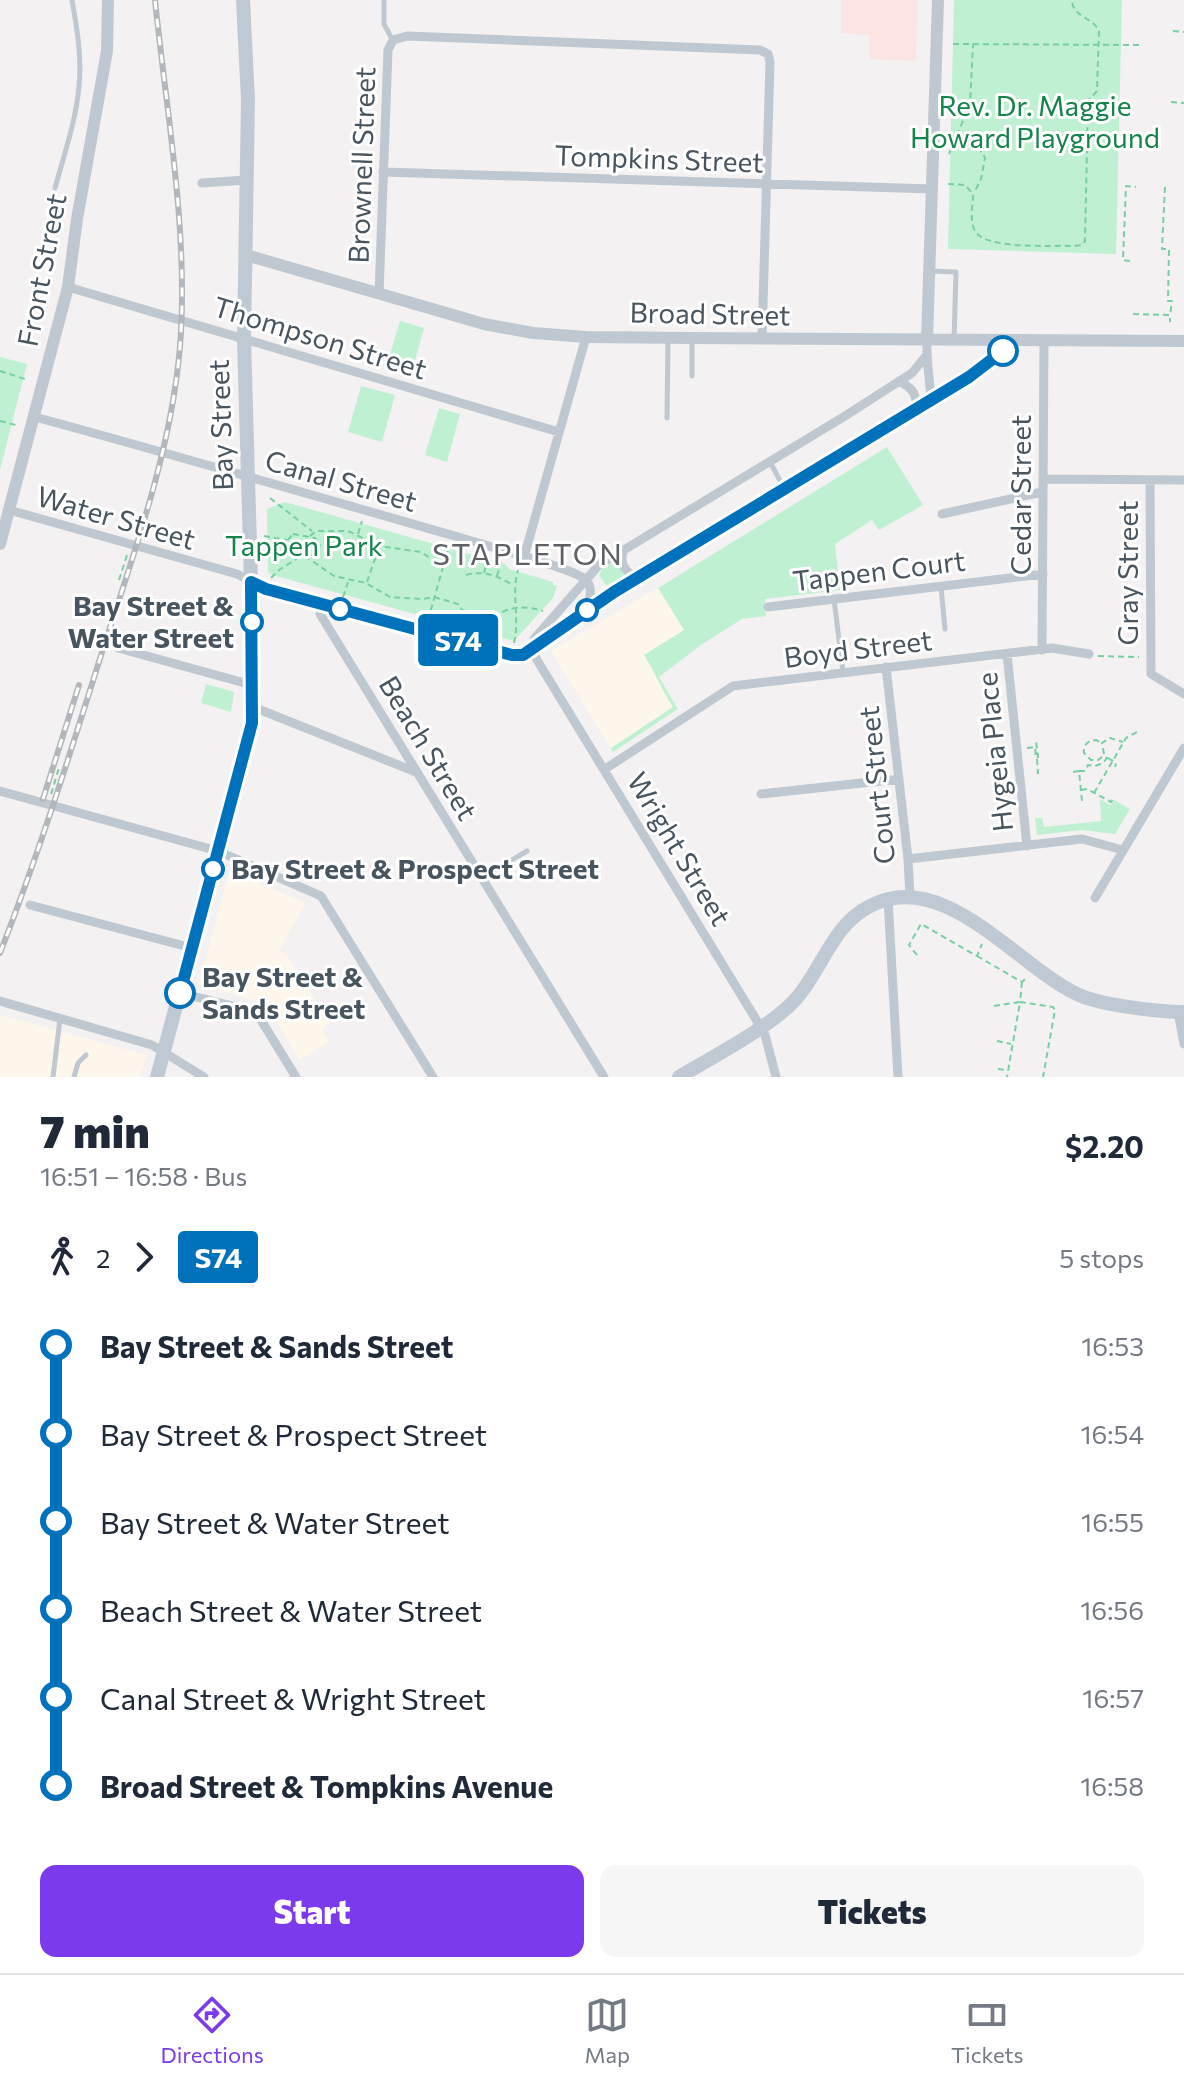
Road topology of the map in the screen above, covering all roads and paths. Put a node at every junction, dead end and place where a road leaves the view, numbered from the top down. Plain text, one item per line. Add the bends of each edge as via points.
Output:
1 (72, 0) edge
2 (108, 0) edge
3 (243, 0) edge
4 (384, 0) edge
5 (938, 0) edge
6 (1072, 0) edge
7 (1173, 31) dead end
8 (1184, 32) edge
9 (393, 40) junction
10 (973, 43) junction
11 (1099, 43) junction
12 (953, 44) dead end
13 (1140, 45) dead end
14 (1171, 102) dead end
15 (1184, 103) edge
16 (951, 104) dead end
17 (970, 104) junction
18 (950, 139) dead end
19 (955, 139) junction
20 (949, 154) dead end
21 (383, 172) junction
22 (246, 180) junction
23 (202, 183) dead end
24 (948, 184) dead end
25 (767, 185) junction
26 (1136, 187) dead end
27 (1165, 187) dead end
28 (55, 188) dead end
29 (933, 189) junction
30 (973, 194) junction
31 (246, 255) junction
32 (1130, 261) dead end
33 (929, 271) junction
34 (68, 287) junction
35 (379, 294) junction
36 (1133, 314) dead end
37 (1170, 315) junction
38 (1170, 322) dead end
39 (586, 337) junction
40 (668, 338) junction
41 (692, 338) junction
42 (244, 339) junction
43 (762, 339) junction
44 (927, 340) junction
45 (954, 340) junction
46 (1016, 340) junction
47 (1044, 340) junction
48 (1184, 341) edge
49 (926, 356) junction
50 (0, 371) edge
51 (692, 376) dead end
52 (28, 380) dead end
53 (899, 381) junction
54 (931, 400) junction
55 (916, 408) junction
56 (35, 417) junction
57 (667, 418) dead end
58 (0, 421) edge
59 (16, 425) dead end
60 (559, 432) junction
61 (770, 462) junction
62 (249, 477) junction
63 (1043, 479) junction
64 (1150, 480) junction
65 (1184, 480) edge
66 (784, 489) junction
67 (1042, 492) junction
68 (270, 498) dead end
69 (5, 508) edge
70 (942, 514) dead end
71 (362, 521) dead end
72 (313, 532) junction
73 (358, 534) junction
74 (264, 536) dead end
75 (310, 536) junction
76 (287, 540) junction
77 (0, 544) edge
78 (379, 546) junction
79 (449, 546) dead end
80 (623, 552) junction
81 (127, 555) dead end
82 (303, 556) junction
83 (524, 557) junction
84 (488, 558) dead end
85 (501, 561) dead end
86 (443, 566) junction
87 (518, 570) dead end
88 (484, 574) junction
89 (1043, 574) junction
90 (466, 575) dead end
91 (271, 578) dead end
92 (496, 578) junction
93 (637, 578) junction
94 (119, 580) dead end
95 (586, 580) junction
96 (348, 581) junction
97 (251, 582) junction
98 (367, 583) junction
99 (513, 586) junction
100 (940, 586) junction
101 (343, 597) dead end
102 (434, 597) junction
103 (834, 598) junction
104 (321, 604) junction
105 (515, 607) junction
106 (768, 607) dead end
107 (587, 610) junction
108 (468, 611) junction
109 (544, 611) dead end
110 (493, 618) junction
111 (466, 619) dead end
112 (428, 620) dead end
113 (945, 629) dead end
114 (484, 635) dead end
115 (514, 643) dead end
116 (118, 648) dead end
117 (533, 650) junction
118 (1042, 650) junction
119 (1007, 654) junction
120 (1089, 654) joint
121 (1139, 657) dead end
122 (886, 667) junction
123 (843, 672) junction
124 (252, 685) junction
125 (1184, 694) edge
126 (253, 707) junction
127 (1137, 732) dead end
128 (1124, 742) junction
129 (1102, 743) junction
130 (1035, 747) junction
131 (1026, 748) dead end
132 (1182, 756) edge
133 (1105, 757) junction
134 (1037, 758) junction
135 (1112, 761) junction
136 (1115, 767) dead end
137 (59, 768) dead end
138 (605, 769) junction
139 (1079, 771) junction
140 (416, 772) junction
141 (1073, 772) dead end
142 (1038, 774) dead end
143 (899, 779) junction
144 (1081, 790) junction
145 (0, 791) edge
146 (52, 792) dead end
147 (1094, 793) junction
148 (761, 794) dead end
149 (1113, 799) dead end
150 (1082, 801) dead end
151 (1027, 846) junction
152 (1123, 850) junction
153 (218, 851) junction
154 (527, 851) dead end
155 (908, 859) junction
156 (482, 879) junction
157 (910, 897) junction
158 (1095, 898) dead end
159 (888, 899) junction
160 (30, 905) dead end
161 (984, 939) dead end
162 (192, 948) junction
163 (917, 955) dead end
164 (977, 956) junction
165 (1029, 974) dead end
166 (1022, 982) junction
167 (180, 993) junction
168 (0, 1001) edge
169 (1020, 1002) junction
170 (994, 1006) dead end
171 (1181, 1012) edge
172 (60, 1018) junction
173 (760, 1026) junction
174 (997, 1041) dead end
175 (1012, 1044) junction
176 (1184, 1044) edge
177 (165, 1051) junction
178 (86, 1055) dead end
179 (998, 1069) dead end
180 (1008, 1071) junction
181 (53, 1077) edge
182 (74, 1077) edge
183 (157, 1077) edge
184 (204, 1077) edge
185 (296, 1077) edge
186 (433, 1077) edge
187 (604, 1077) edge
188 (679, 1077) edge
189 (776, 1077) edge
190 (898, 1077) edge
191 (1007, 1077) edge
192 (1043, 1077) edge

1 - 28 lane via 79,86
2 - 34 street, Front Street via 107,51
3 - 22 main road, Bay Street
4 - 9 lane via 384,24
5 - 29 street
6 - 11 path via 1076,13 1098,28
7 - 8 path
9 - 21 street, Brownell Street via 388,50
9 - 25 street via 407,36 757,49 768,54
10 - 11 path
10 - 12 path
10 - 17 path
11 - 13 path
11 - 30 path via 1097,91 1088,101 1082,245 988,242 975,232
14 - 15 path
16 - 17 path
17 - 19 path
18 - 19 path
19 - 20 path
19 - 30 path via 972,143 985,158
21 - 25 street, Tompkins Street
21 - 35 street, Brownell Street
22 - 23 street
22 - 31 main road, Bay Street
24 - 30 path via 965,185
25 - 29 street, Tompkins Street
25 - 43 street
26 - 32 path via 1126,186 1123,260
27 - 37 path via 1162,249 1169,249
29 - 33 street
31 - 35 street, Broad Street
31 - 42 main road, Bay Street
33 - 44 street
33 - 45 lane via 956,272
34 - 42 street, Thompson Street
34 - 56 street, Front Street
35 - 39 street, Broad Street via 484,324
36 - 37 path
37 - 38 path
39 - 40 street, Broad Street
39 - 60 street
40 - 41 street, Broad Street
40 - 57 lane
41 - 43 street, Broad Street
41 - 51 lane
42 - 60 street, Thompson Street
42 - 62 main road, Bay Street
43 - 44 street, Broad Street
44 - 45 street, Broad Street
44 - 49 street
45 - 46 street, Broad Street
46 - 47 street, Broad Street
46 - 54 street via 988,365
47 - 48 street, Broad Street
47 - 63 street, Cedar Street
49 - 53 street
49 - 54 street
50 - 52 path
53 - 55 street via 917,396
53 - 61 street
54 - 55 street
55 - 66 street
56 - 62 street, Canal Street
56 - 69 street, Front Street
58 - 59 path
60 - 83 street
61 - 66 lane
61 - 80 street
62 - 83 street, Canal Street
62 - 97 main road, Bay Street
63 - 64 street
63 - 67 street, Cedar Street
64 - 65 street
64 - 125 street, Gray Street via 1151,674
66 - 93 street
67 - 70 street
67 - 89 street, Cedar Street
68 - 72 path
69 - 77 street, Front Street
69 - 97 street, Water Street
71 - 73 path
72 - 73 path via 339,529
72 - 75 path
73 - 78 path
74 - 76 path
75 - 76 path via 296,533
75 - 82 path via 319,549 314,556
76 - 82 path via 287,548
78 - 86 path via 410,549
78 - 98 path
79 - 86 path
80 - 93 street via 622,564
80 - 95 street via 599,565
81 - 94 path
82 - 91 path
82 - 96 path
83 - 95 street, Canal Street
84 - 88 path
85 - 92 path
86 - 102 path
87 - 99 path
88 - 90 path
88 - 92 path
89 - 100 street, Tappen Court
89 - 118 street, Cedar Street
92 - 99 path
93 - 107 street
95 - 107 street
95 - 117 street via 534,639
96 - 98 path
96 - 101 path
97 - 104 street, Water Street
97 - 124 main road, Bay Street
98 - 102 path via 400,599
99 - 105 path
100 - 103 street, Tappen Court
100 - 113 lane
102 - 108 path
102 - 112 path
103 - 106 street, Tappen Court
103 - 123 lane
104 - 117 street, Water Street via 512,655
104 - 140 street, Beach Street via 320,614
105 - 109 path
105 - 110 path
105 - 115 path
107 - 117 street
108 - 110 path
108 - 111 path
110 - 114 path
116 - 124 street
117 - 138 street, Wright Street
118 - 119 street, Boyd Street
118 - 120 street, Boyd Street
119 - 122 street, Boyd Street
119 - 151 street, Hygeia Place
120 - 121 path
122 - 123 street, Boyd Street
122 - 143 street, Court Street
123 - 138 street, Boyd Street via 733,686
124 - 126 main road, Bay Street
126 - 140 street
126 - 153 main road, Bay Street
127 - 128 path
128 - 129 path via 1110,738
128 - 135 path
129 - 133 path
129 - 133 path via 1090,740 1084,750 1091,760
130 - 131 path
130 - 134 path
130 - 134 path via 1037,740
132 - 152 street
133 - 135 path
133 - 139 path via 1101,764
134 - 142 path
135 - 136 path
135 - 147 path
137 - 146 path
138 - 173 street, Wright Street
139 - 141 path
139 - 144 path
140 - 156 street, Beach Street
143 - 148 street
143 - 155 street, Court Street
144 - 147 path
144 - 150 path
145 - 153 street
147 - 149 path
151 - 152 street via 1082,839
151 - 155 street
152 - 158 street
153 - 162 main road, Bay Street
153 - 186 street via 321,896
154 - 156 lane
155 - 157 street, Court Street
156 - 187 street, Beach Street
157 - 159 main road
157 - 171 main road via 970,919 1080,996
159 - 173 main road via 848,921 798,996
159 - 190 street
160 - 162 street
161 - 164 path
162 - 167 main road, Bay Street
163 - 164 path via 909,945 921,924
164 - 166 path
165 - 166 path
166 - 169 path
167 - 177 main road, Bay Street
167 - 185 street via 256,1012
168 - 172 street
169 - 170 path
169 - 175 path
169 - 192 path via 1055,1010
171 - 176 street
172 - 177 street
172 - 181 lane
173 - 188 main road
173 - 189 street, Wright Street
174 - 175 path
175 - 180 path
177 - 183 main road, Bay Street
177 - 184 street
178 - 182 lane
179 - 180 path
180 - 191 path

